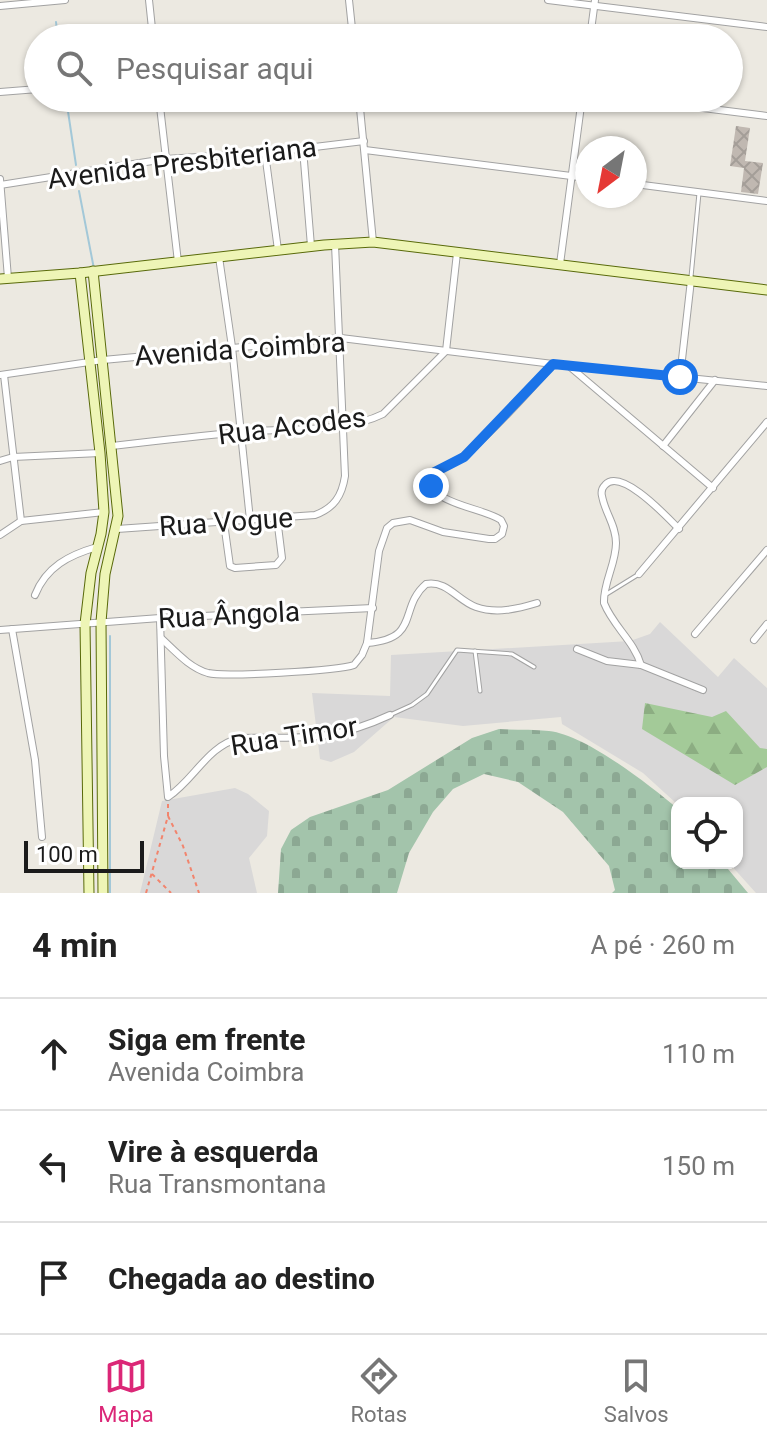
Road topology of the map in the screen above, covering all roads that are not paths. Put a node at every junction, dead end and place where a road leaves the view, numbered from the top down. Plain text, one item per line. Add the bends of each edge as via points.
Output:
1 (65, 0) edge
2 (149, 0) edge
3 (349, 0) edge
4 (548, 0) edge
5 (595, 3) edge
6 (0, 6) edge
7 (152, 24) edge
8 (352, 24) edge
9 (592, 24) edge
10 (767, 27) edge
11 (24, 90) edge
12 (0, 92) edge
13 (160, 112) edge
14 (361, 112) edge
15 (580, 112) edge
16 (735, 112) edge
17 (767, 116) edge
18 (364, 141) junction
19 (303, 149) junction
20 (365, 150) junction
21 (265, 153) junction
22 (165, 159) junction
23 (572, 176) junction
24 (575, 176) edge
25 (0, 183) edge
26 (647, 186) edge
27 (699, 193) junction
28 (767, 201) edge
29 (373, 242) junction
30 (335, 244) junction
31 (311, 246) junction
32 (278, 250) junction
33 (457, 253) junction
34 (219, 257) junction
35 (178, 262) junction
36 (560, 264) junction
37 (93, 271) junction
38 (80, 273) junction
39 (4, 278) edge
40 (691, 280) junction
41 (766, 287) edge
42 (341, 338) junction
43 (232, 347) junction
44 (446, 351) junction
45 (103, 360) junction
46 (89, 362) junction
47 (553, 364) junction
48 (569, 366) junction
49 (2, 375) edge
50 (680, 377) junction
51 (715, 380) junction
52 (767, 386) edge
53 (767, 422) edge
54 (342, 425) junction
55 (241, 432) junction
56 (112, 446) junction
57 (663, 446) junction
58 (100, 453) junction
59 (13, 457) junction
60 (0, 461) edge
61 (713, 488) junction
62 (104, 512) junction
63 (277, 518) junction
64 (250, 520) junction
65 (21, 521) junction
66 (224, 523) junction
67 (117, 529) junction
68 (679, 529) junction
69 (0, 535) edge
70 (97, 547) junction
71 (767, 551) edge
72 (639, 574) joint
73 (35, 595) dead end
74 (604, 596) junction
75 (537, 603) dead end
76 (373, 608) junction
77 (160, 618) junction
78 (101, 622) junction
79 (85, 624) junction
80 (767, 624) edge
81 (12, 629) junction
82 (0, 630) edge
83 (695, 634) dead end
84 (162, 639) junction
85 (754, 640) dead end
86 (367, 643) junction
87 (577, 649) dead end
88 (475, 651) junction
89 (641, 665) junction
90 (534, 667) dead end
91 (703, 690) dead end
92 (480, 691) dead end
93 (390, 715) joint
94 (42, 837) dead end
95 (89, 893) edge
96 (103, 893) edge

1 - 6 street
2 - 7 street
3 - 8 street
4 - 5 street
5 - 9 street
5 - 10 street
11 - 12 street
13 - 22 street
14 - 18 street
15 - 23 street
16 - 17 street
18 - 19 street, Avenida Presbiteriana
18 - 20 street
19 - 21 street, Avenida Presbiteriana
19 - 31 street
20 - 23 street
20 - 29 street
21 - 22 street, Avenida Presbiteriana
21 - 32 street
22 - 25 street, Avenida Presbiteriana
22 - 35 street
23 - 24 street
23 - 36 street
25 - 39 street
26 - 27 street
27 - 28 street
27 - 40 lane
29 - 30 street
29 - 33 street
30 - 31 street
30 - 42 street
31 - 32 street
32 - 34 street
33 - 36 street
33 - 44 street
34 - 35 street
34 - 43 street
35 - 37 street
36 - 40 street
37 - 38 street
37 - 45 street
38 - 39 street
38 - 46 street
40 - 41 street
40 - 50 street
42 - 43 street, Avenida Coimbra
42 - 44 street, Avenida Coimbra
42 - 54 street
43 - 45 street, Avenida Coimbra
43 - 55 street
44 - 47 street, Avenida Coimbra
44 - 54 street, Rua Acodes via 383,414
45 - 46 street, Avenida Coimbra
45 - 56 street
46 - 49 street, Avenida Coimbra
46 - 58 street
47 - 48 street, Avenida Coimbra
47 - 76 street via 464,457 427,477 444,497 501,520 502,534 489,539 410,520 393,523 379,551
48 - 50 street, Avenida Coimbra
48 - 57 street
49 - 59 street
50 - 51 street, Avenida Coimbra
51 - 52 street, Avenida Coimbra
51 - 57 street
53 - 61 street
54 - 55 street, Rua Acodes
54 - 63 street, Rua Vogue via 342,494 315,515
55 - 56 street, Rua Acodes
55 - 64 street
56 - 67 street
57 - 61 street
58 - 59 street
58 - 62 street
59 - 60 street
59 - 65 street
61 - 68 street
62 - 65 street
62 - 70 street
63 - 64 street, Rua Vogue
63 - 66 street via 282,558 276,565 230,566
64 - 66 street, Rua Vogue
65 - 69 street
66 - 67 street, Rua Vogue
67 - 78 street via 105,574
68 - 72 street
68 - 74 street via 627,484 606,483 602,497 616,545
70 - 73 street via 48,571
70 - 79 street
71 - 83 street
72 - 74 lane
74 - 89 street
75 - 86 street via 488,611 439,584 426,584 401,631
76 - 77 street, Rua Ângola
76 - 86 street
77 - 78 street, Rua Ângola
77 - 84 street
78 - 79 street, Rua Ângola
78 - 96 street
79 - 81 street, Rua Ângola
79 - 95 street
80 - 85 street
81 - 82 street, Rua Ângola
81 - 94 street via 35,760
84 - 86 street via 190,664 221,675 349,667 359,661
84 - 93 street, Rua Timor via 168,797 228,741 336,735
87 - 89 street via 607,661
88 - 90 lane via 512,654
88 - 92 lane
88 - 93 lane via 455,651 427,694
89 - 91 street

